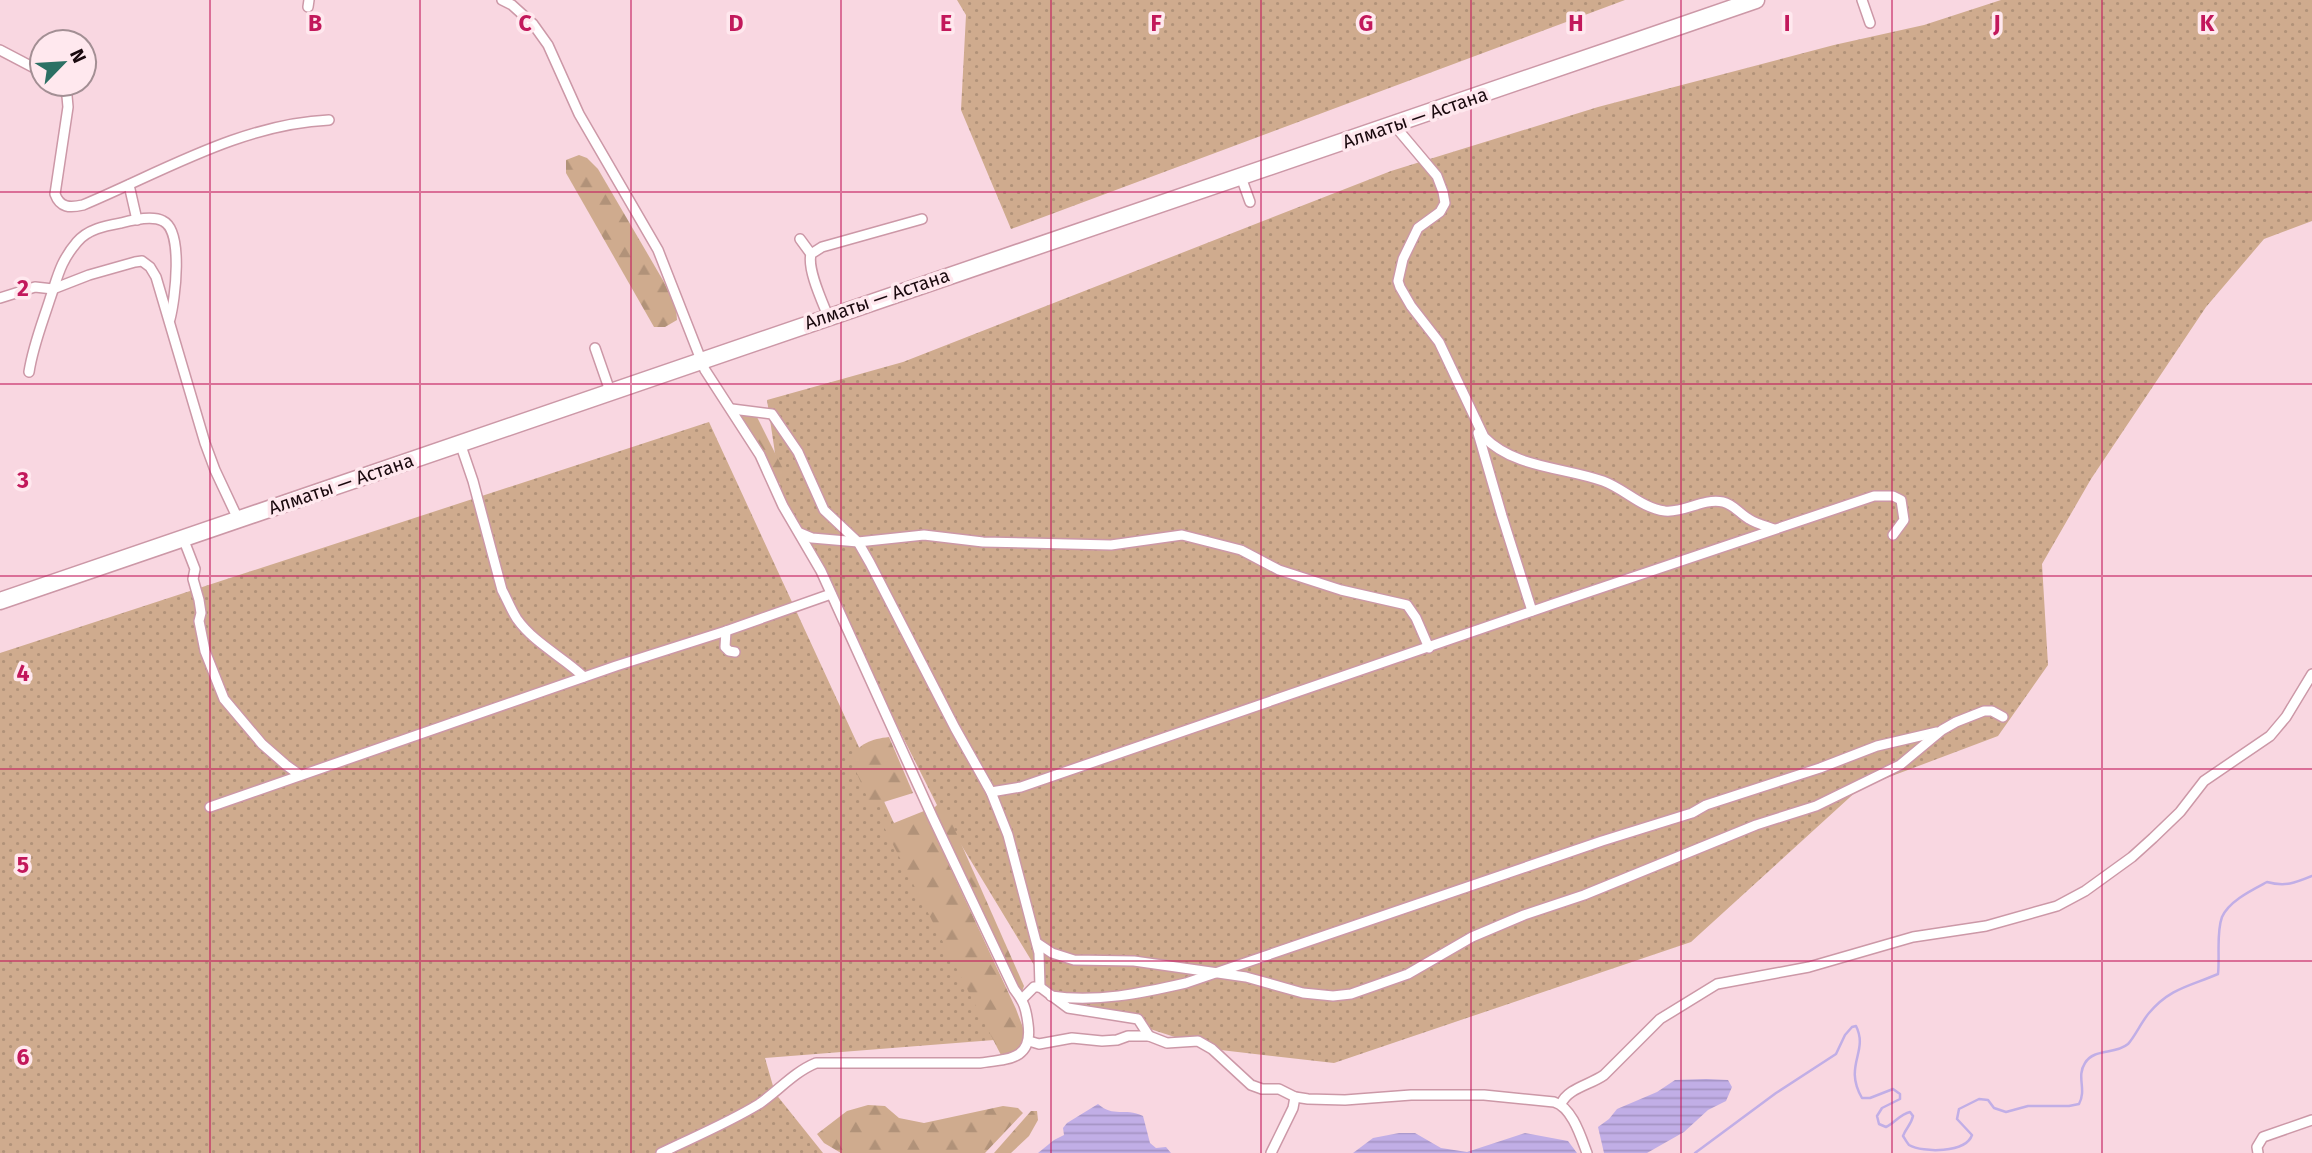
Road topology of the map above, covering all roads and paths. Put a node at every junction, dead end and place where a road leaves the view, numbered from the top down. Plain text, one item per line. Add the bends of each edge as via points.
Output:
1 (502, 0) edge
2 (1756, 0) edge
3 (1862, 0) edge
4 (1870, 23) dead end
5 (0, 50) edge
6 (28, 65) edge
7 (67, 98) edge
8 (329, 120) dead end
9 (1394, 125) junction
10 (1241, 177) junction
11 (129, 185) junction
12 (1250, 202) dead end
13 (922, 219) dead end
14 (137, 220) junction
15 (800, 239) dead end
16 (811, 254) junction
17 (53, 289) junction
18 (0, 298) edge
19 (828, 316) junction
20 (170, 320) junction
21 (595, 348) dead end
22 (701, 359) junction
23 (29, 372) dead end
24 (610, 391) junction
25 (732, 409) junction
26 (1477, 425) junction
27 (460, 443) junction
28 (238, 519) junction
29 (1774, 530) junction
30 (800, 533) junction
31 (1893, 535) dead end
32 (183, 538) junction
33 (859, 542) junction
34 (831, 594) junction
35 (0, 601) edge
36 (1532, 611) junction
37 (726, 631) junction
38 (1429, 648) junction
39 (735, 652) dead end
40 (2312, 674) edge
41 (584, 677) junction
42 (2003, 717) dead end
43 (1942, 730) junction
44 (300, 775) junction
45 (991, 792) junction
46 (210, 807) dead end
47 (1037, 943) junction
48 (1218, 972) junction
49 (1040, 987) junction
50 (1051, 996) junction
51 (1023, 998) junction
52 (1149, 1036) junction
53 (1029, 1041) junction
54 (1295, 1097) junction
55 (1561, 1104) junction
56 (2312, 1120) edge
57 (662, 1153) edge
58 (1271, 1153) edge
59 (1587, 1153) edge
60 (2258, 1153) edge

1 - 22 street via 533,23 548,45 579,114 658,250
2 - 9 highway, Алматы — Астана
3 - 4 street
5 - 6 street
7 - 11 street via 57,200 73,207
8 - 11 street via 226,142
9 - 10 highway, Алматы — Астана
9 - 26 street via 1437,176 1445,203 1418,228 1398,281 1439,342
10 - 12 street
10 - 19 highway, Алматы — Астана
11 - 14 street
13 - 16 street
14 - 17 street via 100,227 79,239 57,272
14 - 20 street via 163,221 173,233 175,294
15 - 16 street
16 - 19 street via 812,271
17 - 18 street via 35,287
17 - 20 street via 142,261 154,272
17 - 23 street
19 - 22 highway, Алматы — Астана
20 - 28 street via 205,443
21 - 24 street
22 - 24 highway, Алматы — Астана
22 - 25 street
24 - 27 highway, Алматы — Астана
25 - 30 street
25 - 33 street via 772,414 798,452 824,510
26 - 29 street via 1493,446 1509,456 1605,481 1656,509 1725,502
26 - 36 street
27 - 28 highway, Алматы — Астана
27 - 41 street via 491,553 517,620
28 - 32 highway, Алматы — Астана
29 - 31 street via 1888,495 1901,500 1904,510 1904,520
29 - 36 street
30 - 33 street
30 - 34 street
32 - 35 highway, Алматы — Астана
32 - 44 street via 195,569 205,651 224,699 262,744
33 - 38 street via 924,535 983,542 1111,545 1182,535 1241,550 1279,570 1341,590 1406,605
33 - 45 street
34 - 37 street
34 - 51 street via 965,888 1014,989
36 - 38 street
37 - 39 street via 725,647
37 - 41 street
38 - 45 street via 1021,787
40 - 55 street via 2270,736 2204,781 2153,838 2085,891 2057,906 1986,926 1913,937 1809,967 1710,987 1660,1019 1604,1075 1567,1094
41 - 44 street
42 - 43 street via 1984,711
43 - 48 street via 1877,746
43 - 48 street via 1900,765 1815,806 1524,915 1379,985 1351,994 1318,995
44 - 46 street
45 - 47 street via 1008,835
47 - 48 street via 1074,960 1134,961
47 - 49 street
48 - 50 street via 1129,995
49 - 50 street
49 - 51 street
50 - 52 street via 1068,1008 1138,1019
51 - 53 street
52 - 53 street
52 - 54 street via 1167,1043 1198,1041 1251,1085 1279,1088
53 - 57 street via 1019,1054 980,1063 816,1063 733,1119
54 - 55 street via 1345,1100 1484,1095
54 - 58 street
55 - 59 street
56 - 60 street via 2263,1137

